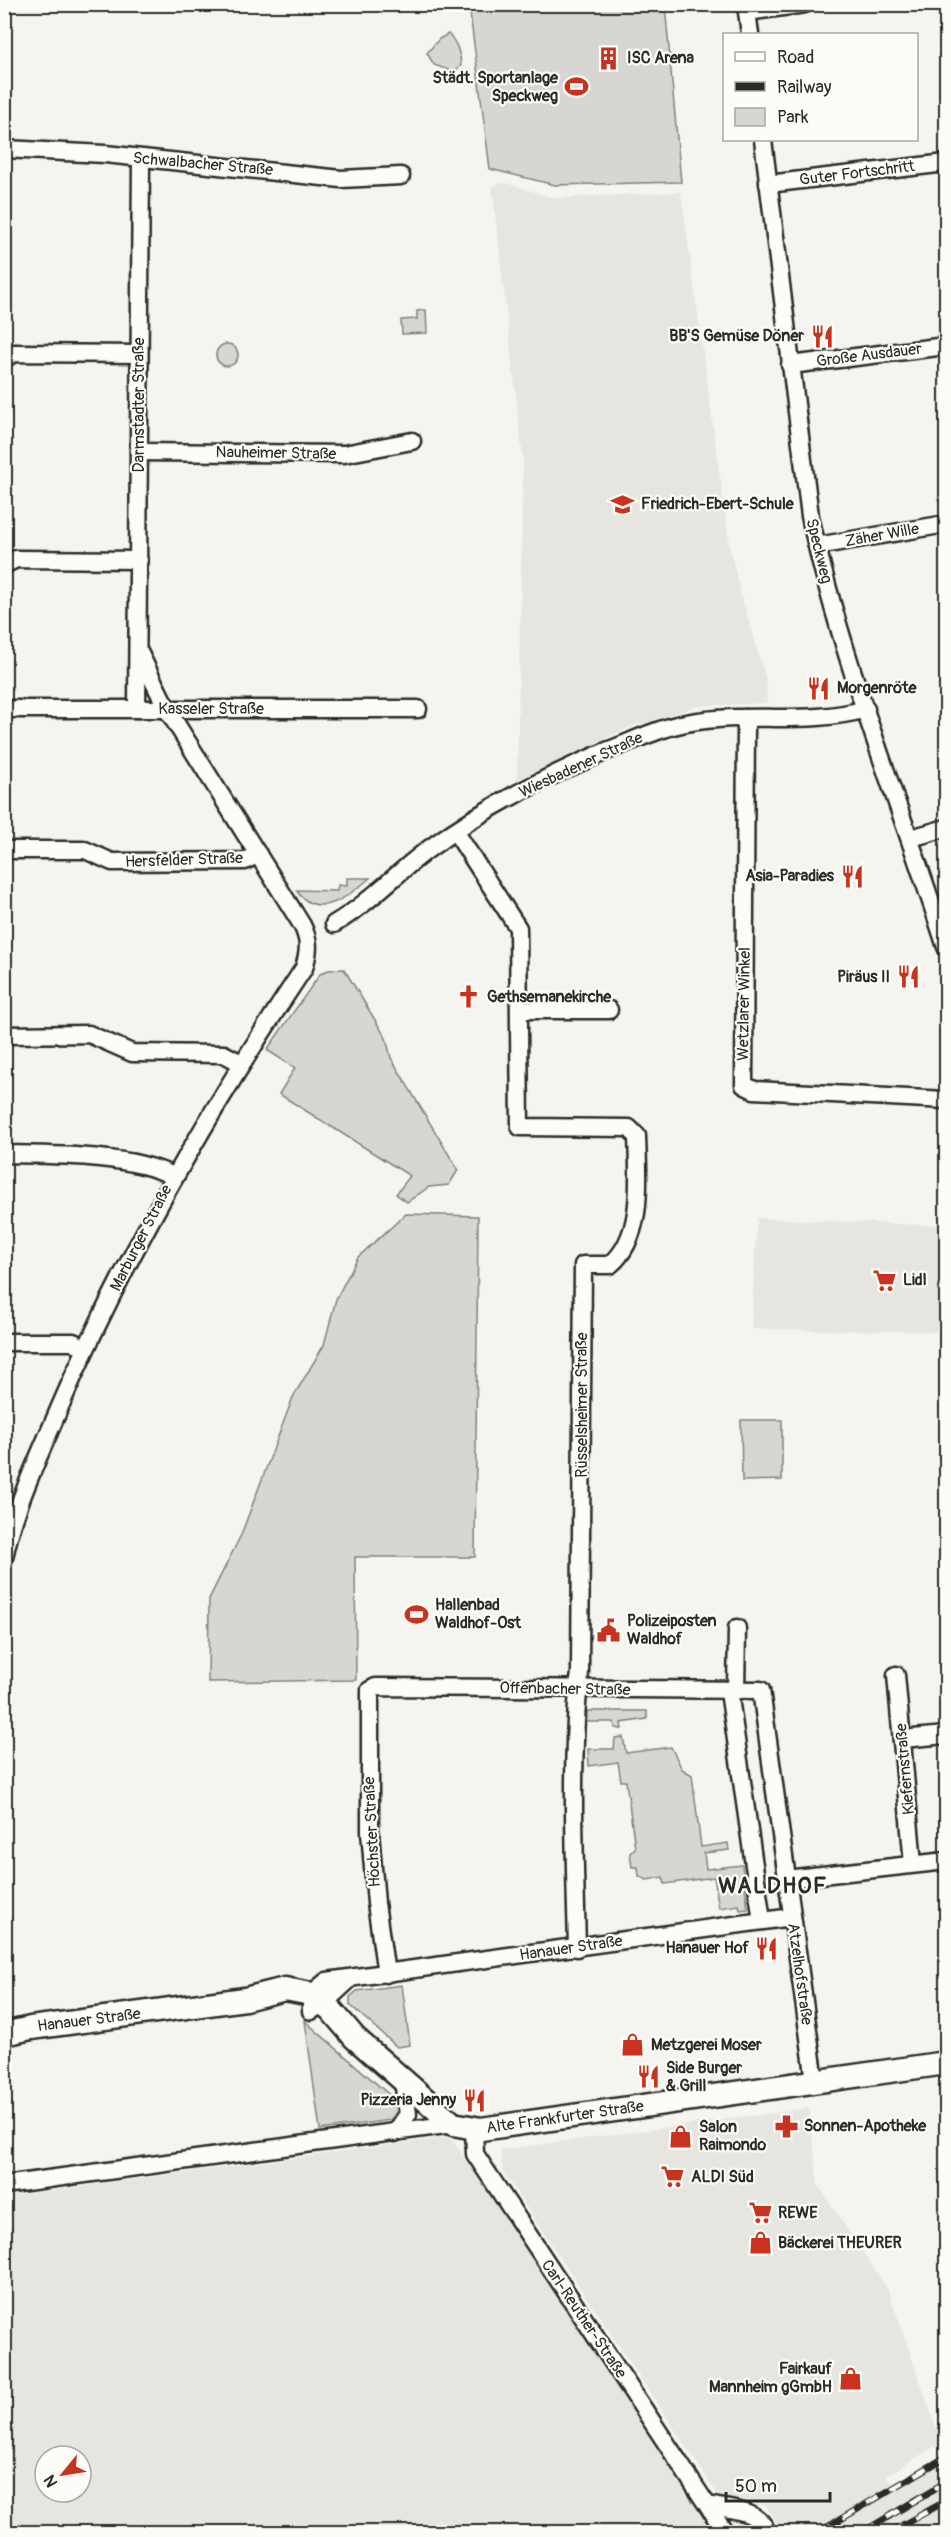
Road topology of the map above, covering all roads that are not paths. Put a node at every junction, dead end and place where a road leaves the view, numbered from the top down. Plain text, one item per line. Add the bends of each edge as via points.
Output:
1 (805, 4) edge
2 (747, 8) edge
3 (750, 33) edge
4 (763, 141) edge
5 (4, 149) edge
6 (141, 159) junction
7 (946, 163) edge
8 (401, 176) dead end
9 (768, 184) junction
10 (946, 346) edge
11 (138, 354) junction
12 (4, 358) edge
13 (790, 365) junction
14 (412, 441) dead end
15 (140, 452) junction
16 (946, 524) edge
17 (817, 546) junction
18 (139, 560) junction
19 (4, 565) edge
20 (138, 652) junction
21 (867, 708) junction
22 (4, 709) edge
23 (137, 709) junction
24 (167, 709) junction
25 (418, 710) dead end
26 (746, 718) junction
27 (946, 828) edge
28 (455, 831) junction
29 (911, 838) junction
30 (4, 850) edge
31 (258, 854) junction
32 (334, 924) dead end
33 (307, 936) joint
34 (946, 947) edge
35 (520, 1010) junction
36 (609, 1010) dead end
37 (4, 1035) edge
38 (241, 1063) junction
39 (946, 1100) edge
40 (4, 1154) edge
41 (173, 1176) junction
42 (4, 1342) edge
43 (85, 1348) junction
44 (9, 1519) edge
45 (4, 1558) edge
46 (737, 1628) dead end
47 (896, 1675) dead end
48 (578, 1689) junction
49 (370, 1690) joint
50 (761, 1690) joint
51 (732, 1691) junction
52 (946, 1735) edge
53 (902, 1739) junction
54 (946, 1860) edge
55 (912, 1864) junction
56 (786, 1879) junction
57 (792, 1917) junction
58 (762, 1921) junction
59 (577, 1948) junction
60 (386, 1974) junction
61 (315, 2003) junction
62 (4, 2034) edge
63 (946, 2063) edge
64 (404, 2081) junction
65 (815, 2081) junction
66 (464, 2127) junction
67 (395, 2133) junction
68 (4, 2185) edge
69 (708, 2505) junction
70 (725, 2532) edge
71 (767, 2532) edge

1 - 2 street
2 - 3 street
4 - 9 street, Speckweg
5 - 6 street, Schwalbacher Straße
6 - 8 street, Schwalbacher Straße via 341,179
6 - 11 street, Darmstadter Straße
7 - 9 street, Guter Fortschritt
9 - 13 street, Speckweg
10 - 13 street, Große Ausdauer
11 - 12 street via 14,353
11 - 15 street, Darmstadter Straße
13 - 17 street, Speckweg
14 - 15 street, Nauheimer Straße via 345,454
15 - 18 street, Darmstadter Straße
16 - 17 street, Zäher Wille
17 - 21 street, Speckweg
18 - 19 street via 16,559
18 - 20 street, Darmstadter Straße
20 - 23 street, Darmstadter Straße
20 - 24 street, Darmstadter Straße
21 - 26 street, Wiesbadener Straße via 832,717
21 - 29 street, Speckweg
22 - 23 street, Kasseler Straße
23 - 24 street, Kasseler Straße
24 - 25 street, Kasseler Straße
24 - 31 street, Darmstadter Straße
26 - 28 street, Wiesbadener Straße via 696,722 653,732 572,767
26 - 39 street, Wetzlarer Winkel via 744,1085 754,1090
27 - 29 street
28 - 32 street, Wiesbadener Straße via 355,912
28 - 35 street, Rüsselsheimer Straße via 518,928
29 - 34 street, Speckweg
30 - 31 street, Hersfelder Straße via 85,850 112,862 245,861
31 - 33 street, Darmstadter Straße
33 - 38 street, Marburger Straße via 309,950 304,968
35 - 36 street
35 - 48 street, Rüsselsheimer Straße via 520,1127 629,1128 637,1136 635,1221 622,1255 610,1265 583,1265
37 - 38 street via 88,1034 132,1053 224,1054
38 - 41 street, Marburger Straße
40 - 41 street via 102,1159
41 - 43 street, Marburger Straße
42 - 43 street via 73,1342
43 - 44 street, Marburger Straße
44 - 45 street, Marburger Straße
46 - 51 street, Atzelhofstraße
47 - 53 street, Kiefernstraße
48 - 49 street, Offenbacher Straße
48 - 51 street, Offenbacher Straße
48 - 59 street, Rüsselsheimer Straße
49 - 60 street, Höchster Straße via 370,1832
50 - 51 street, Offenbacher Straße
50 - 56 street, Atzelhofstraße
51 - 58 street, Atzelhofstraße
52 - 53 street
53 - 55 street, Kiefernstraße
54 - 55 street
55 - 56 street
56 - 57 street, Atzelhofstraße
57 - 58 street, Hanauer Straße
57 - 65 street, Atzelhofstraße
58 - 59 street, Hanauer Straße
59 - 60 street, Hanauer Straße
60 - 61 street, Hanauer Straße via 350,1979
61 - 62 street, Hanauer Straße via 285,1989 245,1999
61 - 64 street
63 - 65 street, Alte Frankfurter Straße
64 - 66 street
64 - 67 street via 408,2114
65 - 66 street, Alte Frankfurter Straße via 546,2121
66 - 67 street, Alte Frankfurter Straße
66 - 69 street, Carl-Reuther-Straße via 475,2154
67 - 68 street, Alte Frankfurter Straße
69 - 70 street, Carl-Reuther-Straße
69 - 71 street via 756,2515

